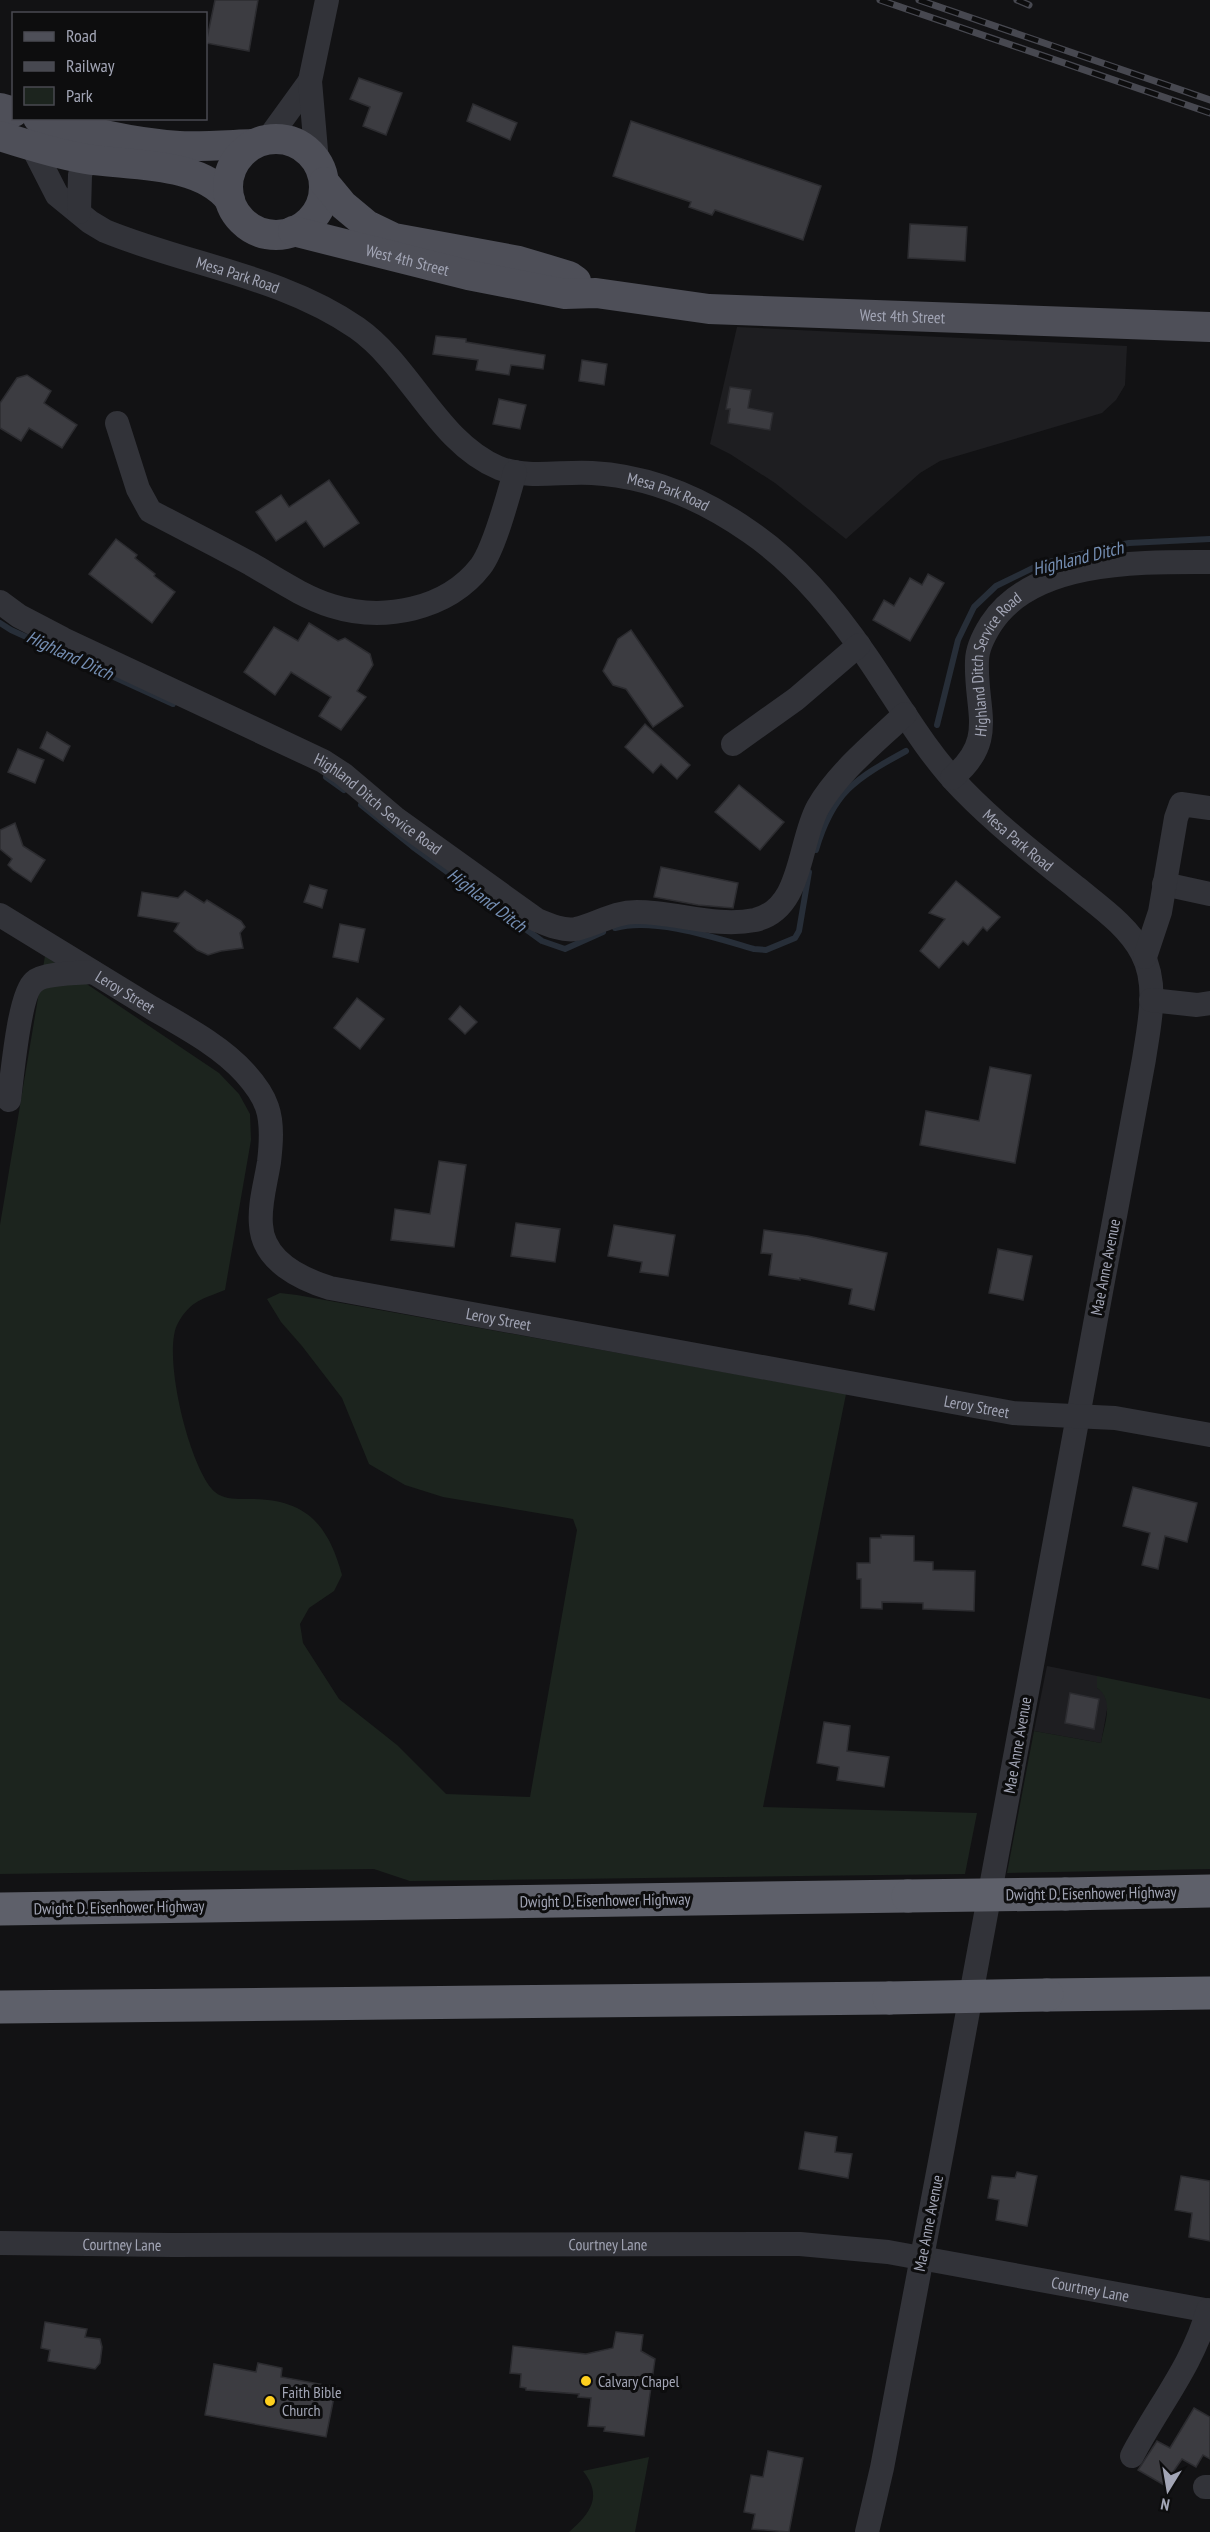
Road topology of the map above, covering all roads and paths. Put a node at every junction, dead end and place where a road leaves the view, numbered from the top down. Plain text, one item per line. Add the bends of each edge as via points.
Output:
1 (327, 0) edge
2 (310, 81) junction
3 (35, 132) edge
4 (0, 136) edge
5 (261, 142) junction
6 (87, 145) junction
7 (320, 172) junction
8 (230, 200) junction
9 (79, 212) junction
10 (293, 231) junction
11 (596, 293) junction
12 (1210, 327) edge
13 (117, 423) dead end
14 (515, 472) junction
15 (1210, 562) edge
16 (0, 602) edge
17 (859, 645) junction
18 (905, 714) junction
19 (733, 744) dead end
20 (952, 778) junction
21 (1210, 808) edge
22 (1164, 884) junction
23 (1210, 894) edge
24 (0, 915) edge
25 (1145, 957) junction
26 (93, 972) junction
27 (1151, 1000) junction
28 (1210, 1003) edge
29 (9, 1100) dead end
30 (1077, 1416) junction
31 (1210, 1435) edge
32 (1210, 1891) edge
33 (0, 1909) edge
34 (1210, 1993) edge
35 (0, 2007) edge
36 (0, 2243) edge
37 (921, 2258) junction
38 (1209, 2311) edge
39 (1132, 2456) dead end
40 (867, 2532) edge

1 - 2 street
2 - 5 street
2 - 7 street
3 - 4 main road
3 - 6 main road
3 - 9 street, Mesa Park Road via 57,195
5 - 6 main road
5 - 7 main road via 282,139 296,143 308,151
5 - 8 main road via 240,154 231,168
6 - 8 main road via 191,175 222,189
6 - 9 street via 80,175
7 - 10 main road via 323,198 317,212
7 - 11 main road, West 4th Street via 343,205 367,225 394,238 519,261 568,276
8 - 10 main road via 237,214 262,232
9 - 14 street, Mesa Park Road via 119,237 279,288 334,314 360,330 388,356 470,450
10 - 11 main road, West 4th Street via 479,277 565,294
11 - 12 main road, West 4th Street via 709,309
13 - 14 street via 138,489 150,511 300,592 332,606 367,612 398,612 428,604 461,587 482,565
14 - 17 street, Mesa Park Road via 621,476 657,484 700,502 776,552 815,590
15 - 20 street, Highland Ditch Service Road via 1094,568 1060,577 1014,598 1000,610 978,651 981,713 977,748 971,761
16 - 18 street, Highland Ditch Service Road via 63,639 323,761 537,920 562,929 576,929 605,917 637,912 727,922 755,920 773,912 785,900 810,826 826,795
17 - 18 street, Mesa Park Road
17 - 19 street via 796,699
18 - 20 street, Mesa Park Road
20 - 25 street, Mesa Park Road via 1001,826 1125,929
21 - 22 street via 1181,804
22 - 23 street
22 - 25 street via 1160,912
24 - 26 street, Leroy Street
25 - 27 street, Mae Anne Avenue
26 - 29 street via 43,977 33,982 20,1022
26 - 30 street, Leroy Street via 224,1054 258,1090 268,1108 271,1129 261,1227 277,1260 312,1282 1013,1413
27 - 28 street
27 - 30 street, Mae Anne Avenue via 1144,1059
30 - 31 street, Leroy Street via 1115,1418
30 - 37 street, Mae Anne Avenue
32 - 33 highway, Dwight D. Eisenhower Highway, bridge
34 - 35 highway, bridge
36 - 37 street, Courtney Lane via 764,2244 836,2246
37 - 38 street, Courtney Lane
37 - 40 street, Mae Anne Avenue
38 - 39 street via 1191,2358

